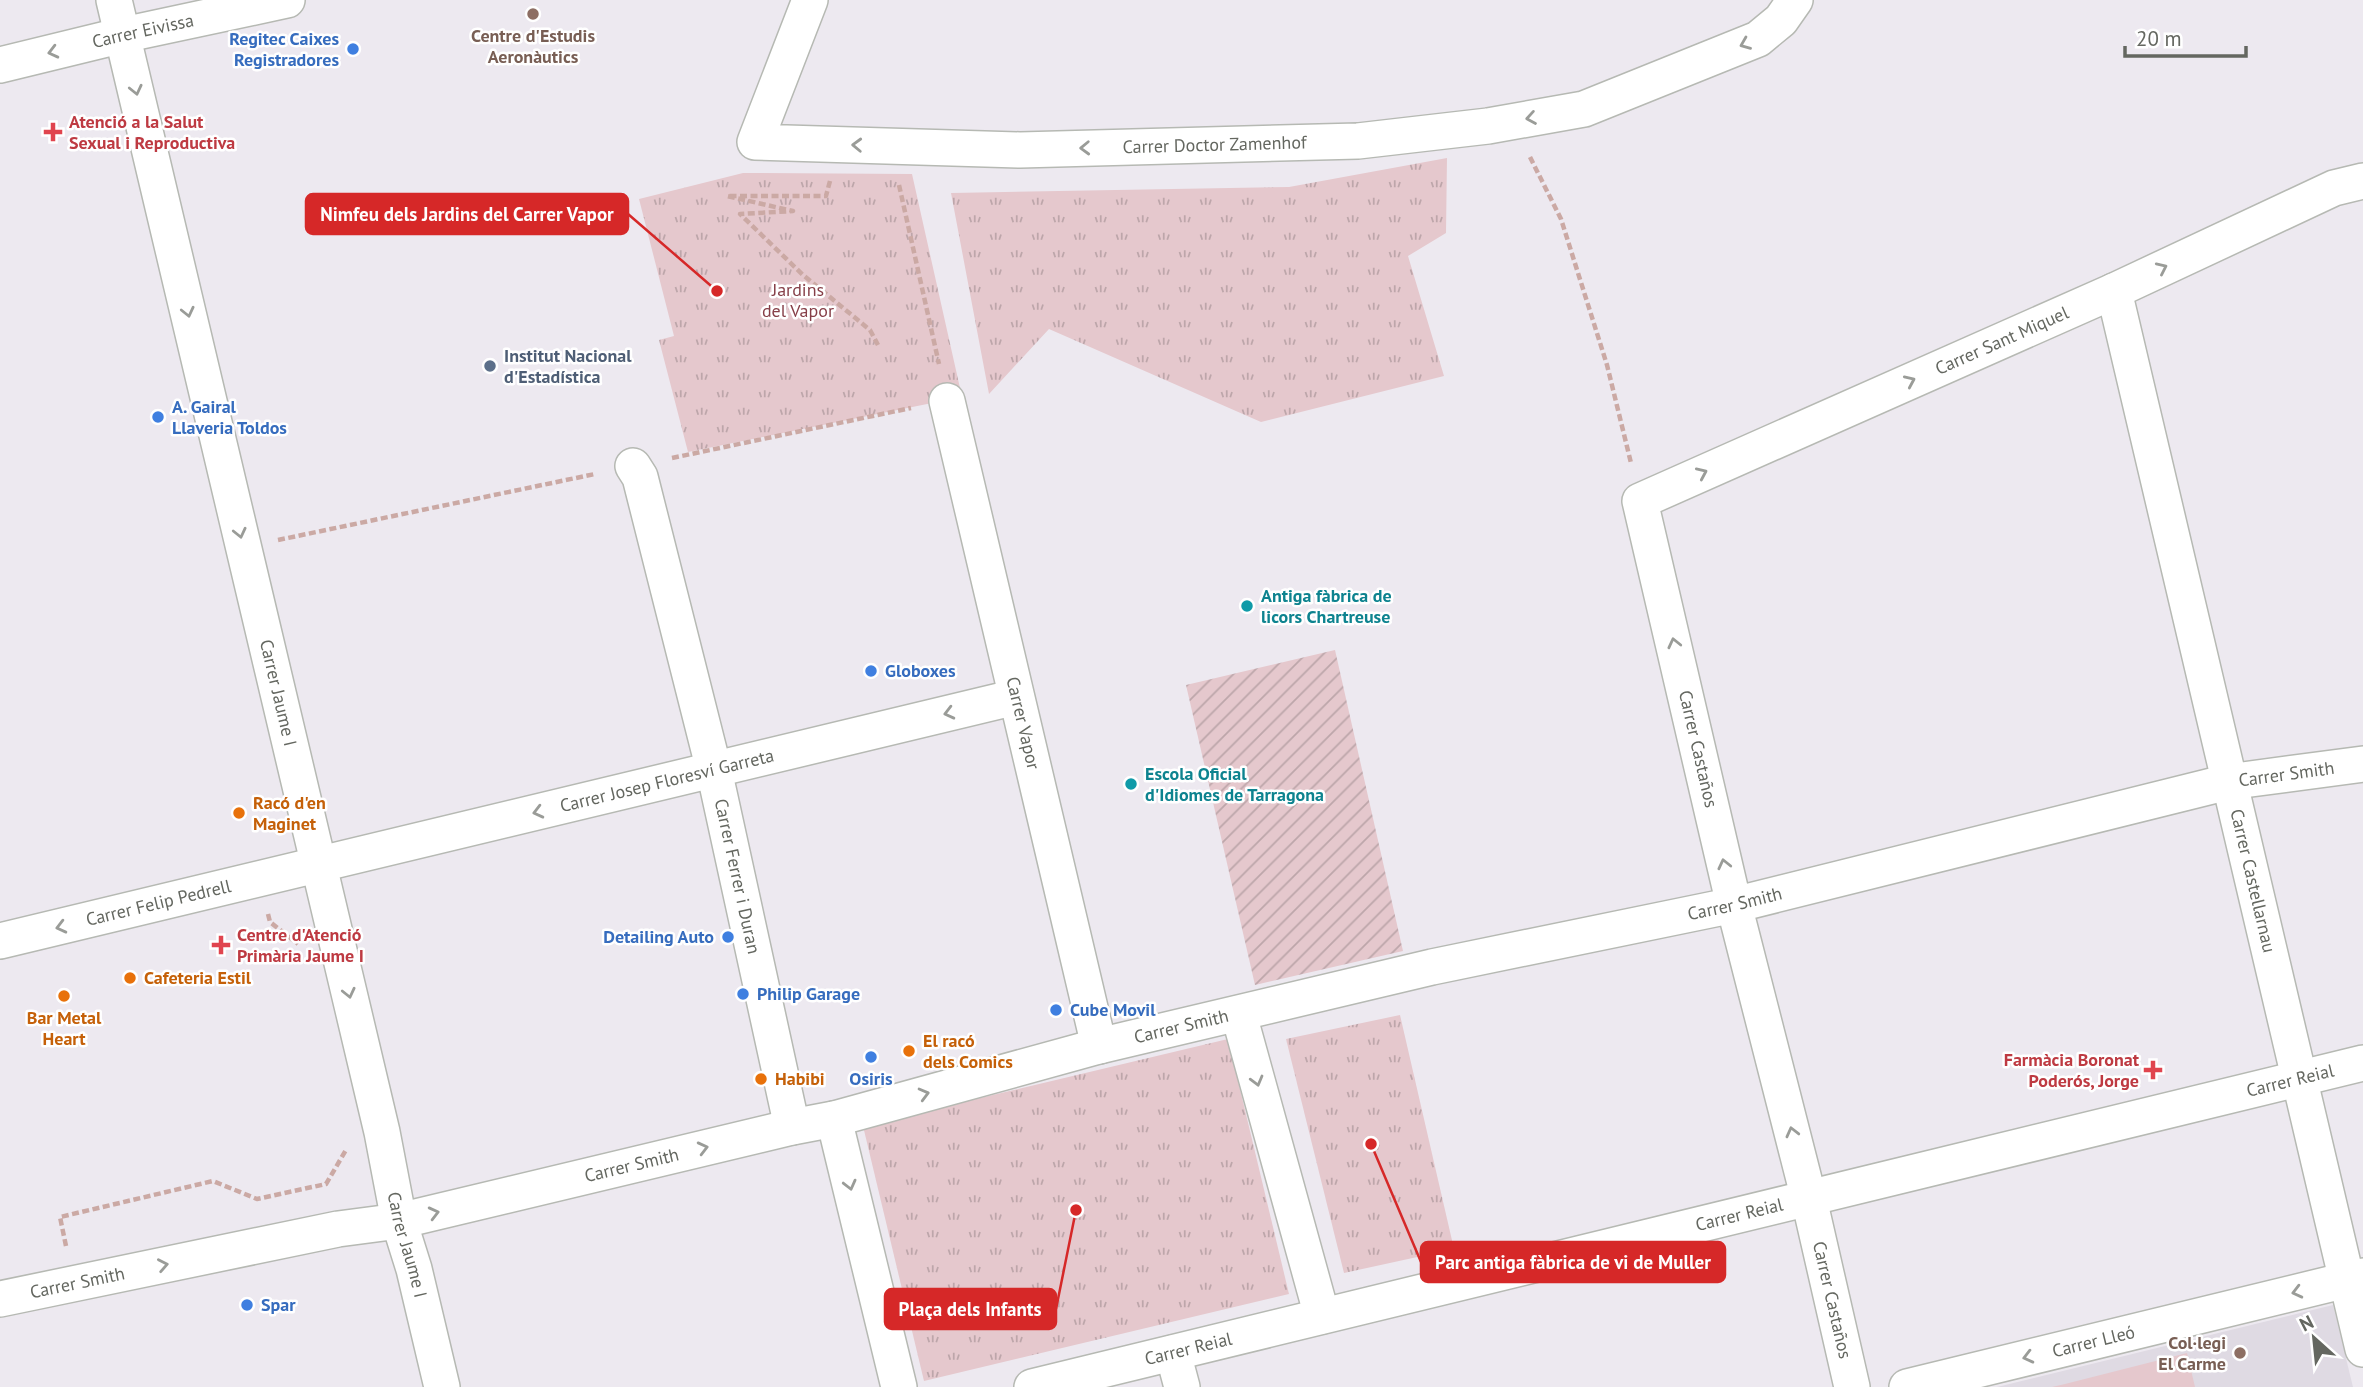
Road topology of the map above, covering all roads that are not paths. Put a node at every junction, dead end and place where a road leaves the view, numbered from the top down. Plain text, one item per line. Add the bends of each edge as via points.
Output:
1 (114, 0) edge
2 (287, 0) edge
3 (810, 0) edge
4 (1795, 0) edge
5 (123, 35) junction
6 (0, 65) edge
7 (2363, 181) edge
8 (2114, 291) junction
9 (947, 401) road end
10 (633, 466) dead end
11 (1640, 501) joint
12 (1016, 697) junction
13 (2363, 764) edge
14 (714, 770) junction
15 (2228, 782) junction
16 (318, 865) junction
17 (1734, 905) junction
18 (0, 941) edge
19 (1239, 1015) junction
20 (1099, 1046) junction
21 (2363, 1063) edge
22 (2300, 1079) junction
23 (834, 1118) junction
24 (792, 1127) junction
25 (1809, 1199) junction
26 (399, 1221) junction
27 (2354, 1278) edge
28 (0, 1299) edge
29 (1322, 1317) junction
30 (2363, 1349) edge
31 (1173, 1353) junction
32 (442, 1387) edge
33 (899, 1387) edge
34 (1032, 1387) edge
35 (1182, 1387) edge
36 (1852, 1387) edge
37 (1907, 1387) edge

1 - 5 street, Carrer Jaume I
2 - 5 street, Carrer Eivissa
4 -> 3 street, Carrer Doctor Zamenhof via 1781,20 1758,39 1584,108 1489,126 1358,141 1034,150 755,142
5 -> 6 street, Carrer Eivissa
5 -> 16 street, Carrer Jaume I
8 -> 7 street, Carrer Sant Miquel via 2334,188
11 -> 8 street, Carrer Sant Miquel
8 - 15 street, Carrer Castellarnau
9 - 12 street, Carrer Vapor
10 - 14 street, Carrer Ferrer i Duran
17 -> 11 street, Carrer Castaños
12 -> 14 street, Carrer Josep Floresví Garreta
12 - 20 street, Carrer Vapor
13 - 15 street, Carrer Smith
14 -> 16 street, Carrer Josep Floresví Garreta
14 - 24 street, Carrer Ferrer i Duran
15 - 17 street, Carrer Smith
15 - 22 street, Carrer Castellarnau
16 -> 18 street, Carrer Felip Pedrell
16 -> 26 street, Carrer Jaume I
17 - 19 street, Carrer Smith via 1432,967
25 -> 17 street, Carrer Castaños
19 - 20 street, Carrer Smith
19 -> 29 street
23 -> 20 street, Carrer Smith
21 - 22 street, Carrer Reial
22 - 25 street, Carrer Reial
22 - 27 street, Carrer Castellarnau
23 - 24 street, Carrer Smith
23 -> 33 street
26 -> 24 street, Carrer Smith
25 - 29 street, Carrer Reial
25 - 36 street, Carrer Castaños
28 -> 26 street, Carrer Smith via 324,1232
26 - 32 street, Carrer Jaume I
27 - 30 street, Carrer Castellarnau
27 -> 37 street, Carrer Lleó
29 - 31 street, Carrer Reial
31 - 34 street, Carrer Reial
31 - 35 street

